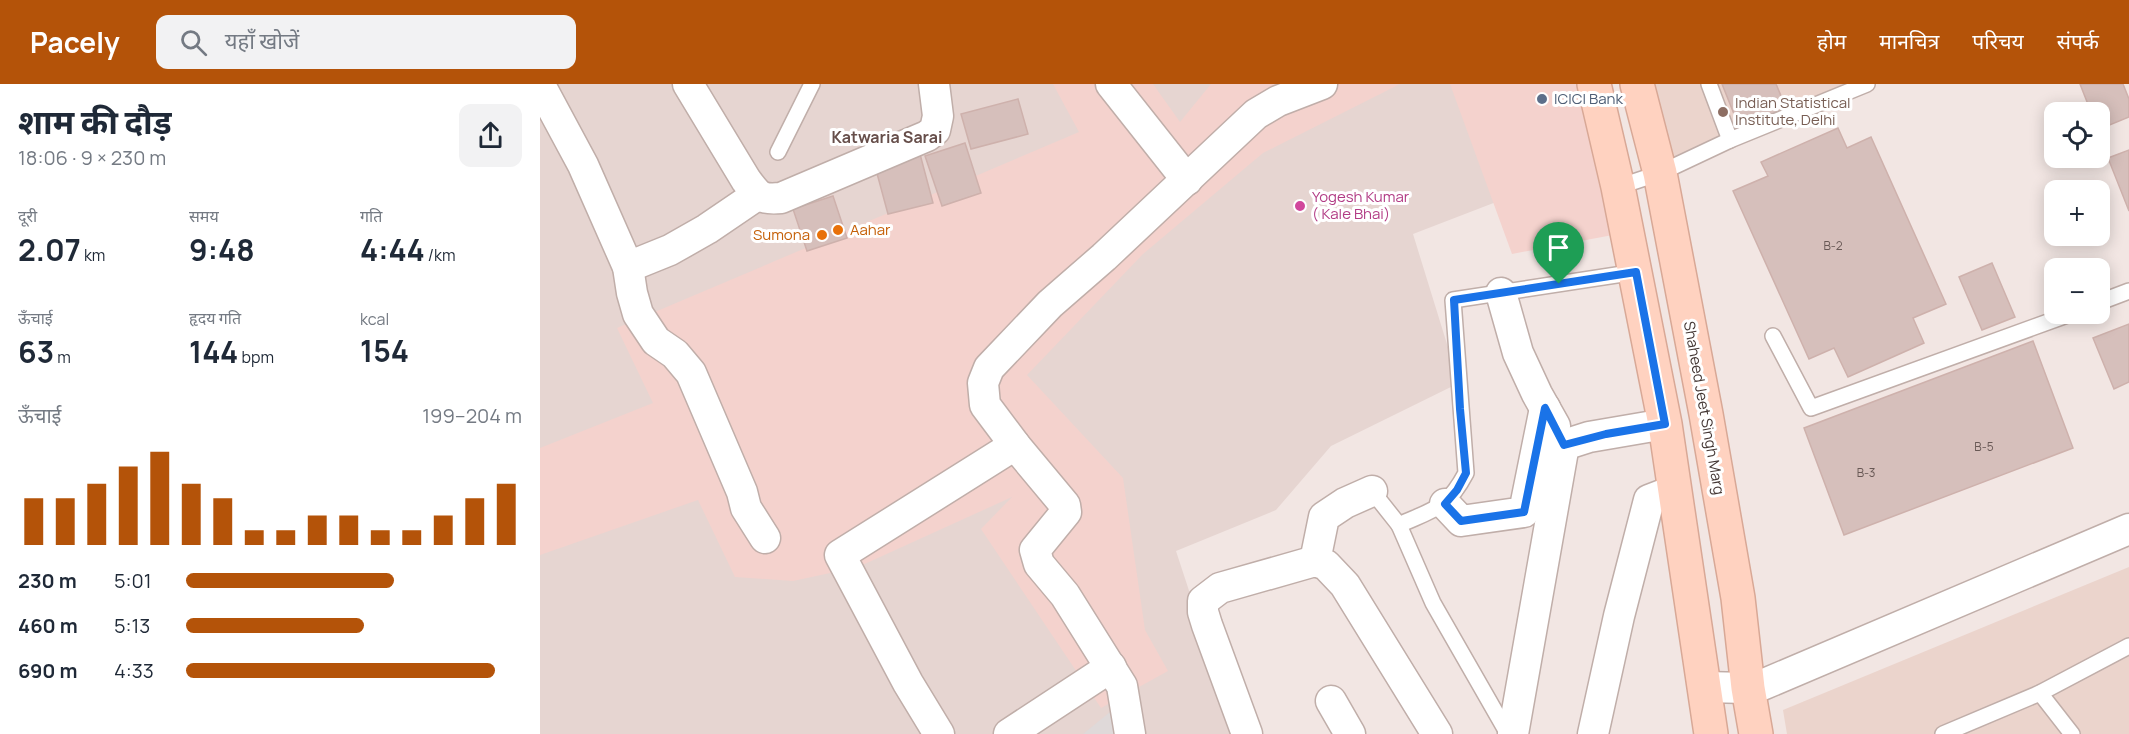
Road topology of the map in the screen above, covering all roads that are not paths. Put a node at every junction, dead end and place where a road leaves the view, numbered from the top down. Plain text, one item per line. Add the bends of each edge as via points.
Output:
1 (688, 84) edge
2 (812, 84) edge
3 (934, 84) edge
4 (1111, 84) edge
5 (1322, 84) edge
6 (1594, 84) edge
7 (1637, 84) edge
8 (1708, 84) edge
9 (1867, 84) edge
10 (540, 85) edge
11 (1289, 90) edge
12 (1730, 140) junction
13 (778, 152) dead end
14 (1660, 173) junction
15 (1186, 180) junction
16 (1618, 187) junction
17 (757, 195) junction
18 (628, 267) junction
19 (1636, 272) junction
20 (2129, 291) edge
21 (1501, 293) junction
22 (2110, 298) edge
23 (2044, 323) edge
24 (1773, 336) dead end
25 (1545, 408) junction
26 (1665, 424) junction
27 (1015, 445) junction
28 (1564, 445) junction
29 (1675, 490) junction
30 (1372, 491) joint
31 (1445, 504) junction
32 (1399, 525) junction
33 (2129, 529) edge
34 (765, 538) dead end
35 (1315, 561) junction
36 (2129, 646) edge
37 (1111, 667) junction
38 (1704, 687) junction
39 (1748, 688) junction
40 (2040, 693) junction
41 (1331, 701) dead end
42 (939, 734) edge
43 (1009, 734) edge
44 (1130, 734) edge
45 (1247, 734) edge
46 (1350, 734) edge
47 (1437, 734) edge
48 (1508, 734) edge
49 (1513, 734) edge
50 (1593, 734) edge
51 (1711, 734) edge
52 (1756, 734) edge
53 (1943, 734) edge
54 (2072, 734) edge

1 - 17 street
2 - 13 lane
3 - 17 street via 938,116 935,130 927,136 781,198
4 - 15 street
5 - 11 street
6 - 16 main road
7 - 14 main road, Shaheed Jeet Singh Marg
8 - 12 lane
9 - 12 lane
10 - 18 street via 583,165
11 - 15 street via 1256,114
12 - 14 lane
14 - 16 lane
14 - 39 main road, Shaheed Jeet Singh Marg via 1736,586
15 - 27 street via 1050,304 989,368 983,382 985,405
16 - 19 main road
17 - 18 street via 679,245
18 - 34 street via 639,314 656,341 692,373 746,508
19 - 21 lane
19 - 26 main road
20 - 22 lane
21 - 25 street via 1518,353
21 - 31 lane via 1454,300 1466,473
23 - 24 lane via 1811,408
25 - 28 street
25 - 31 street via 1524,512 1461,521
26 - 28 street
26 - 29 main road
27 - 37 street via 1065,505 1066,512 1035,550 1038,564 1065,595
27 - 42 street via 840,555
28 - 49 street
29 - 38 main road
29 - 50 street via 1648,500
30 - 32 lane
30 - 35 street via 1324,517
31 - 32 lane
32 - 48 lane via 1433,603
33 - 39 street
35 - 45 street via 1220,588 1203,601 1203,612
35 - 47 street via 1326,565 1345,585
36 - 40 lane
37 - 43 street
37 - 44 street via 1122,686
38 - 39 street
38 - 51 main road
39 - 52 main road, Shaheed Jeet Singh Marg
40 - 53 lane
40 - 54 lane
41 - 46 street

